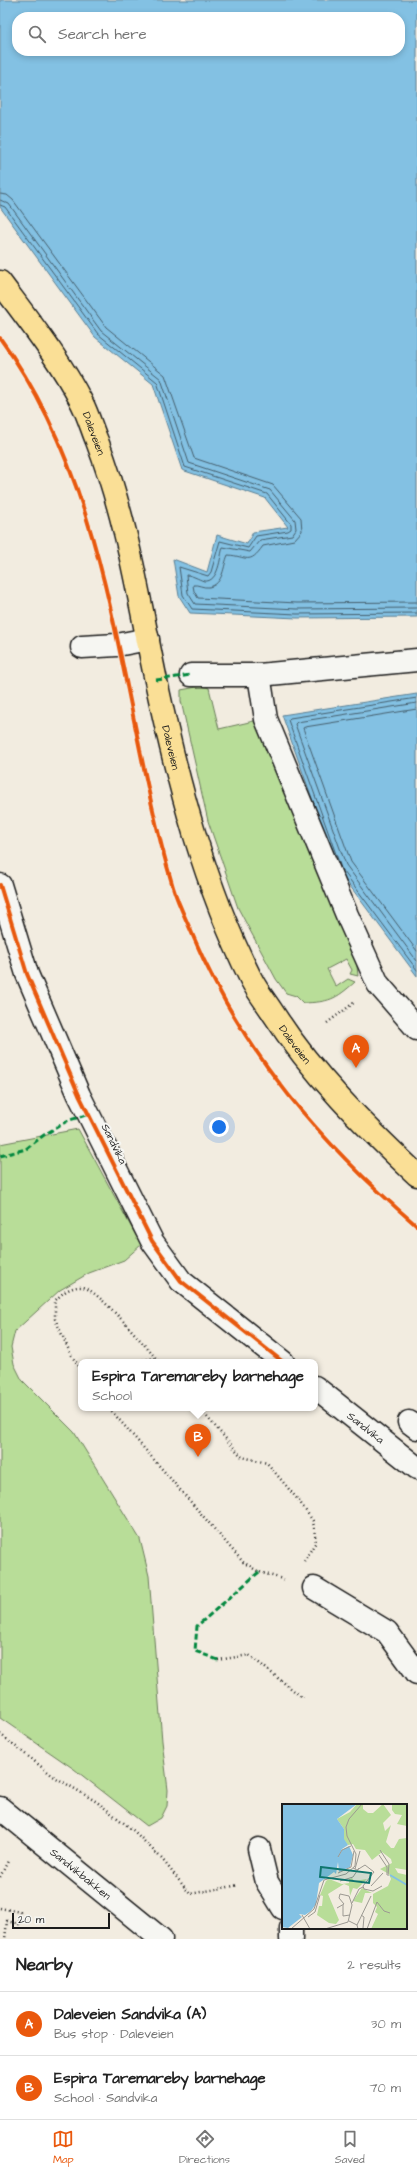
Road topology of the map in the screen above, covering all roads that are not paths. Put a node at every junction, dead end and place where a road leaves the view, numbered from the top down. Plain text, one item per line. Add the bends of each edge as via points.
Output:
1 (0, 282) edge
2 (148, 639) junction
3 (82, 647) dead end
4 (417, 660) edge
5 (259, 674) junction
6 (191, 675) dead end
7 (0, 885) edge
8 (417, 1029) edge
9 (417, 1175) edge
10 (279, 1359) edge
11 (318, 1389) edge
12 (417, 1468) edge
13 (314, 1588) road end
14 (417, 1673) edge
15 (0, 1808) edge
16 (259, 1849) dead end
17 (282, 1906) edge
18 (161, 1939) edge

1 - 2 main road, Daleveien via 45,342 82,404 110,478 132,555
2 - 3 street
2 - 9 main road, Daleveien via 177,770 195,837 220,910 252,981 295,1047 359,1120
4 - 5 street
5 - 6 street
5 - 8 street via 266,719 347,915 378,984
7 - 10 street, Sandvika via 27,974 80,1095 152,1241 181,1281
11 - 12 street, Sandvika
13 - 14 street via 387,1632
15 - 18 street, Sandvikbakken
16 - 17 street via 267,1882

